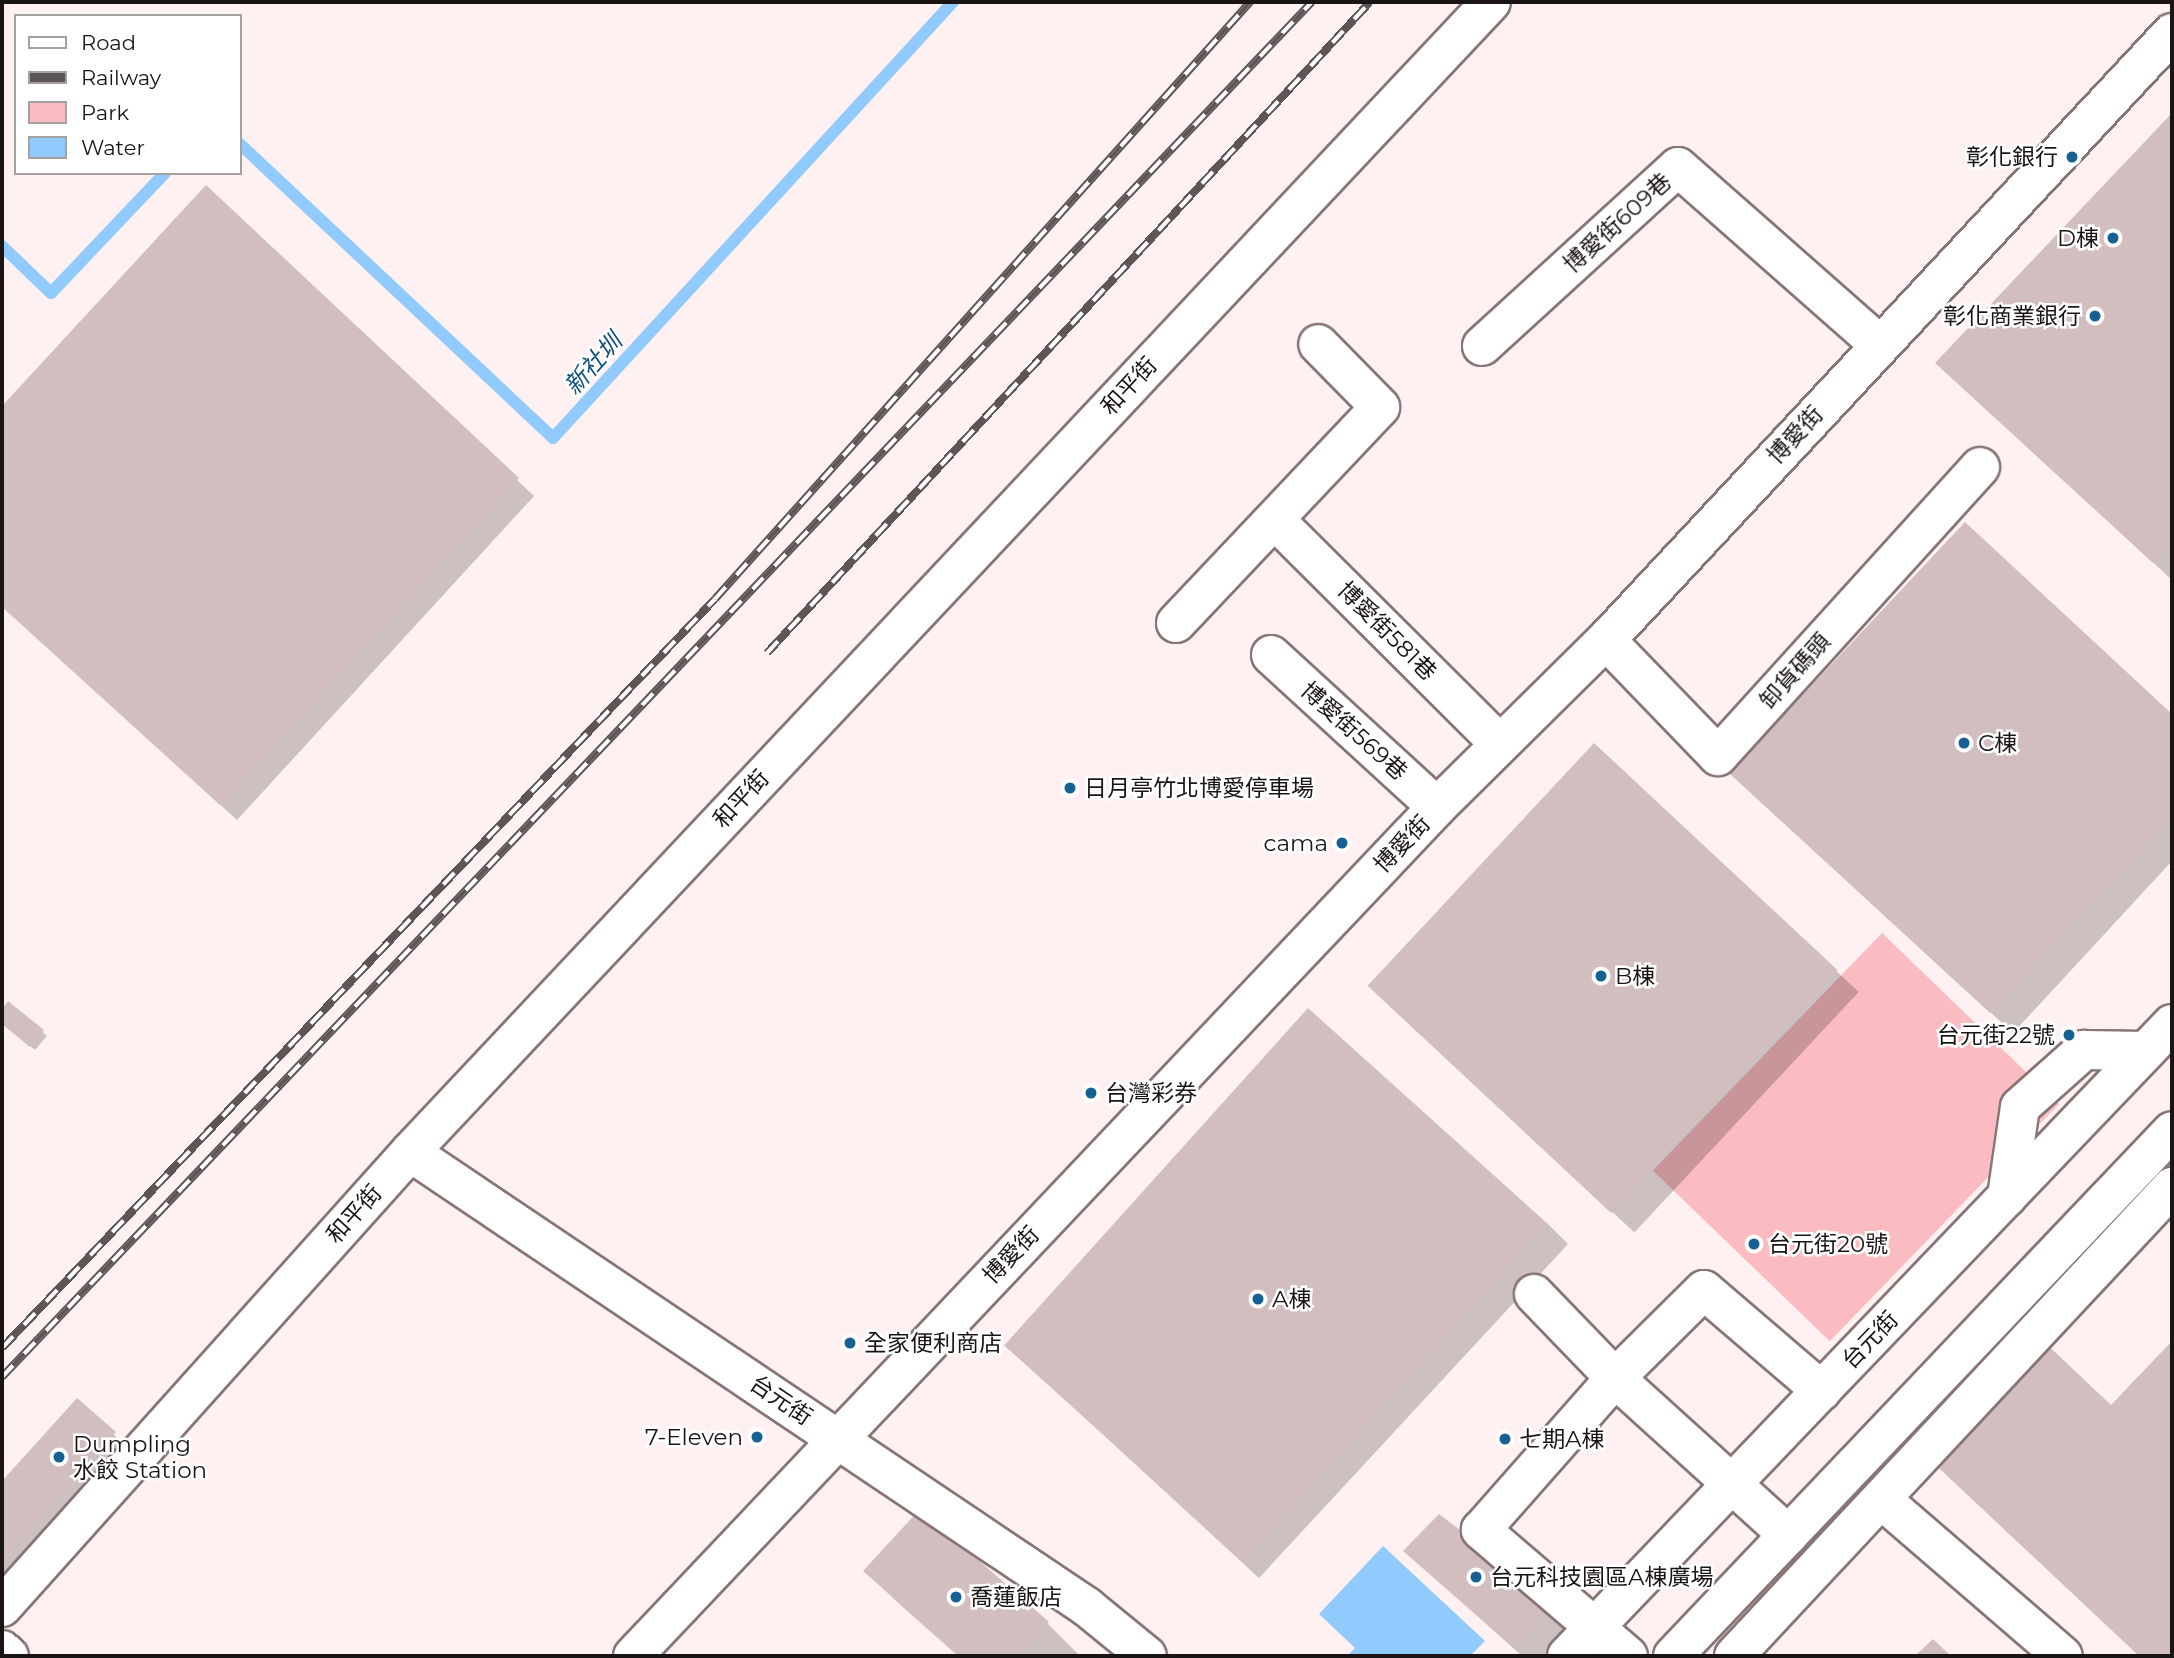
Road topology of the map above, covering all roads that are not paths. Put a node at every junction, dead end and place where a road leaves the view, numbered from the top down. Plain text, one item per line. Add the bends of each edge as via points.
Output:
1 (1491, 2) edge
2 (2172, 33) edge
3 (1318, 344) dead end
4 (1879, 344) junction
5 (1482, 346) dead end
6 (1980, 467) dead end
7 (1275, 520) junction
8 (1177, 623) dead end
9 (1606, 640) junction
10 (1270, 655) dead end
11 (1499, 743) junction
12 (1437, 807) junction
13 (2172, 1024) edge
14 (2146, 1051) junction
15 (2172, 1131) edge
16 (410, 1152) junction
17 (2172, 1187) edge
18 (2007, 1197) junction
19 (1534, 1294) dead end
20 (1615, 1378) junction
21 (1822, 1391) junction
22 (837, 1437) junction
23 (1734, 1482) junction
24 (1881, 1499) junction
25 (1788, 1535) junction
26 (2, 1607) edge
27 (1594, 1627) junction
28 (2, 1650) edge
29 (9, 1656) edge
30 (633, 1656) edge
31 (1147, 1656) edge
32 (1567, 1656) edge
33 (1628, 1656) edge
34 (1673, 1656) edge
35 (1734, 1656) edge
36 (2063, 1656) edge

1 - 16 street, 和平街
2 - 4 street, 博愛街
3 - 7 street via 1380,407
4 - 5 street, 博愛街609巷 via 1678,167
4 - 9 street, 博愛街
6 - 9 street, 卸貨碼頭 via 1718,756
7 - 8 street
7 - 11 street, 博愛街581巷
9 - 11 street, 博愛街
10 - 12 street, 博愛街569巷
11 - 12 street, 博愛街
12 - 22 street, 博愛街
13 - 14 street, 台元街
14 - 18 street, 台元街
14 - 18 street via 2084,1049 2020,1107
15 - 25 street
16 - 22 street, 台元街
16 - 26 street, 和平街
17 - 24 street
18 - 21 street, 台元街
19 - 20 street
20 - 21 street via 1704,1290
20 - 23 street
20 - 27 street via 1481,1530
21 - 23 street, 台元街
22 - 30 street, 博愛街
22 - 31 street, 台元街 via 1087,1607
23 - 25 street
23 - 27 street, 台元街
24 - 35 street
24 - 36 street
25 - 34 street
27 - 32 street, 台元街
27 - 33 street
28 - 29 street

